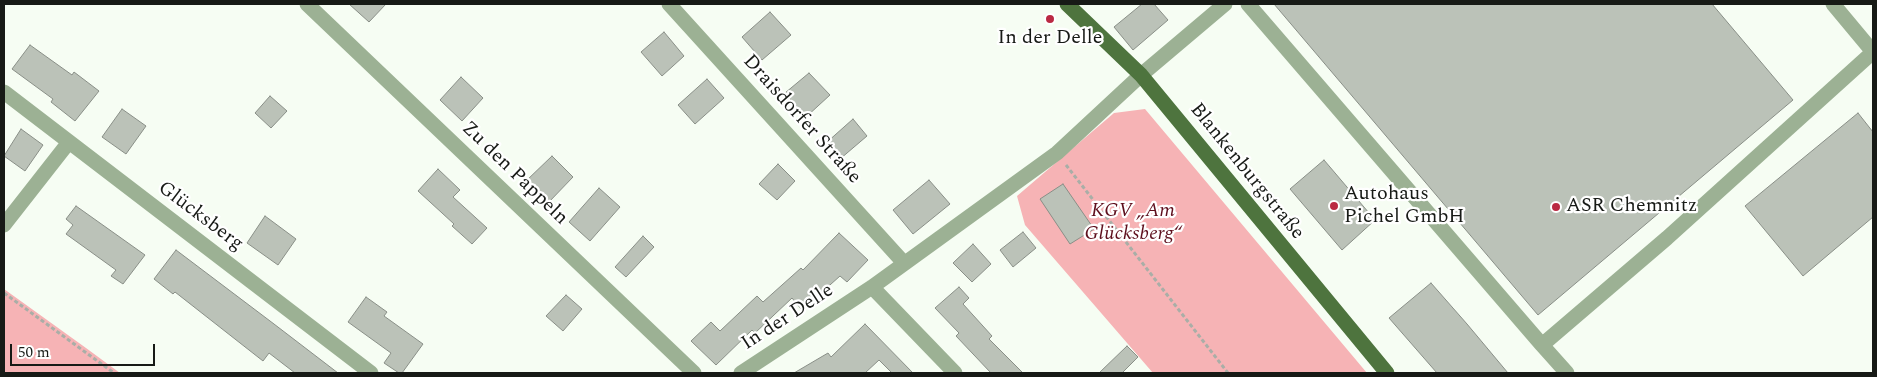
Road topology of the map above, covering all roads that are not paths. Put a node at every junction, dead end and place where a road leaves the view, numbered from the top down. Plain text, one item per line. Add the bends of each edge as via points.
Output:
1 (307, 4) edge
2 (669, 4) edge
3 (1067, 4) edge
4 (1225, 4) edge
5 (1248, 4) edge
6 (1833, 4) edge
7 (1873, 52) edge
8 (1141, 75) junction
9 (4, 92) edge
10 (69, 142) junction
11 (4, 225) edge
12 (904, 263) junction
13 (872, 287) junction
14 (1542, 345) junction
15 (371, 373) edge
16 (694, 373) edge
17 (741, 373) edge
18 (955, 373) edge
19 (1387, 373) edge
20 (1566, 373) edge

1 - 16 street, Zu den Pappeln
2 - 12 street, Draisdorfer Straße
3 - 8 main road, Blankenburgstraße
4 - 8 street, In der Delle
5 - 14 street
6 - 7 street
7 - 14 street via 1668,238
8 - 12 street, In der Delle via 1057,153
8 - 19 main road, Blankenburgstraße
9 - 10 street, Glücksberg
10 - 11 street
10 - 15 street, Glücksberg
12 - 13 street, In der Delle
13 - 17 street, In der Delle
13 - 18 street
14 - 20 street

